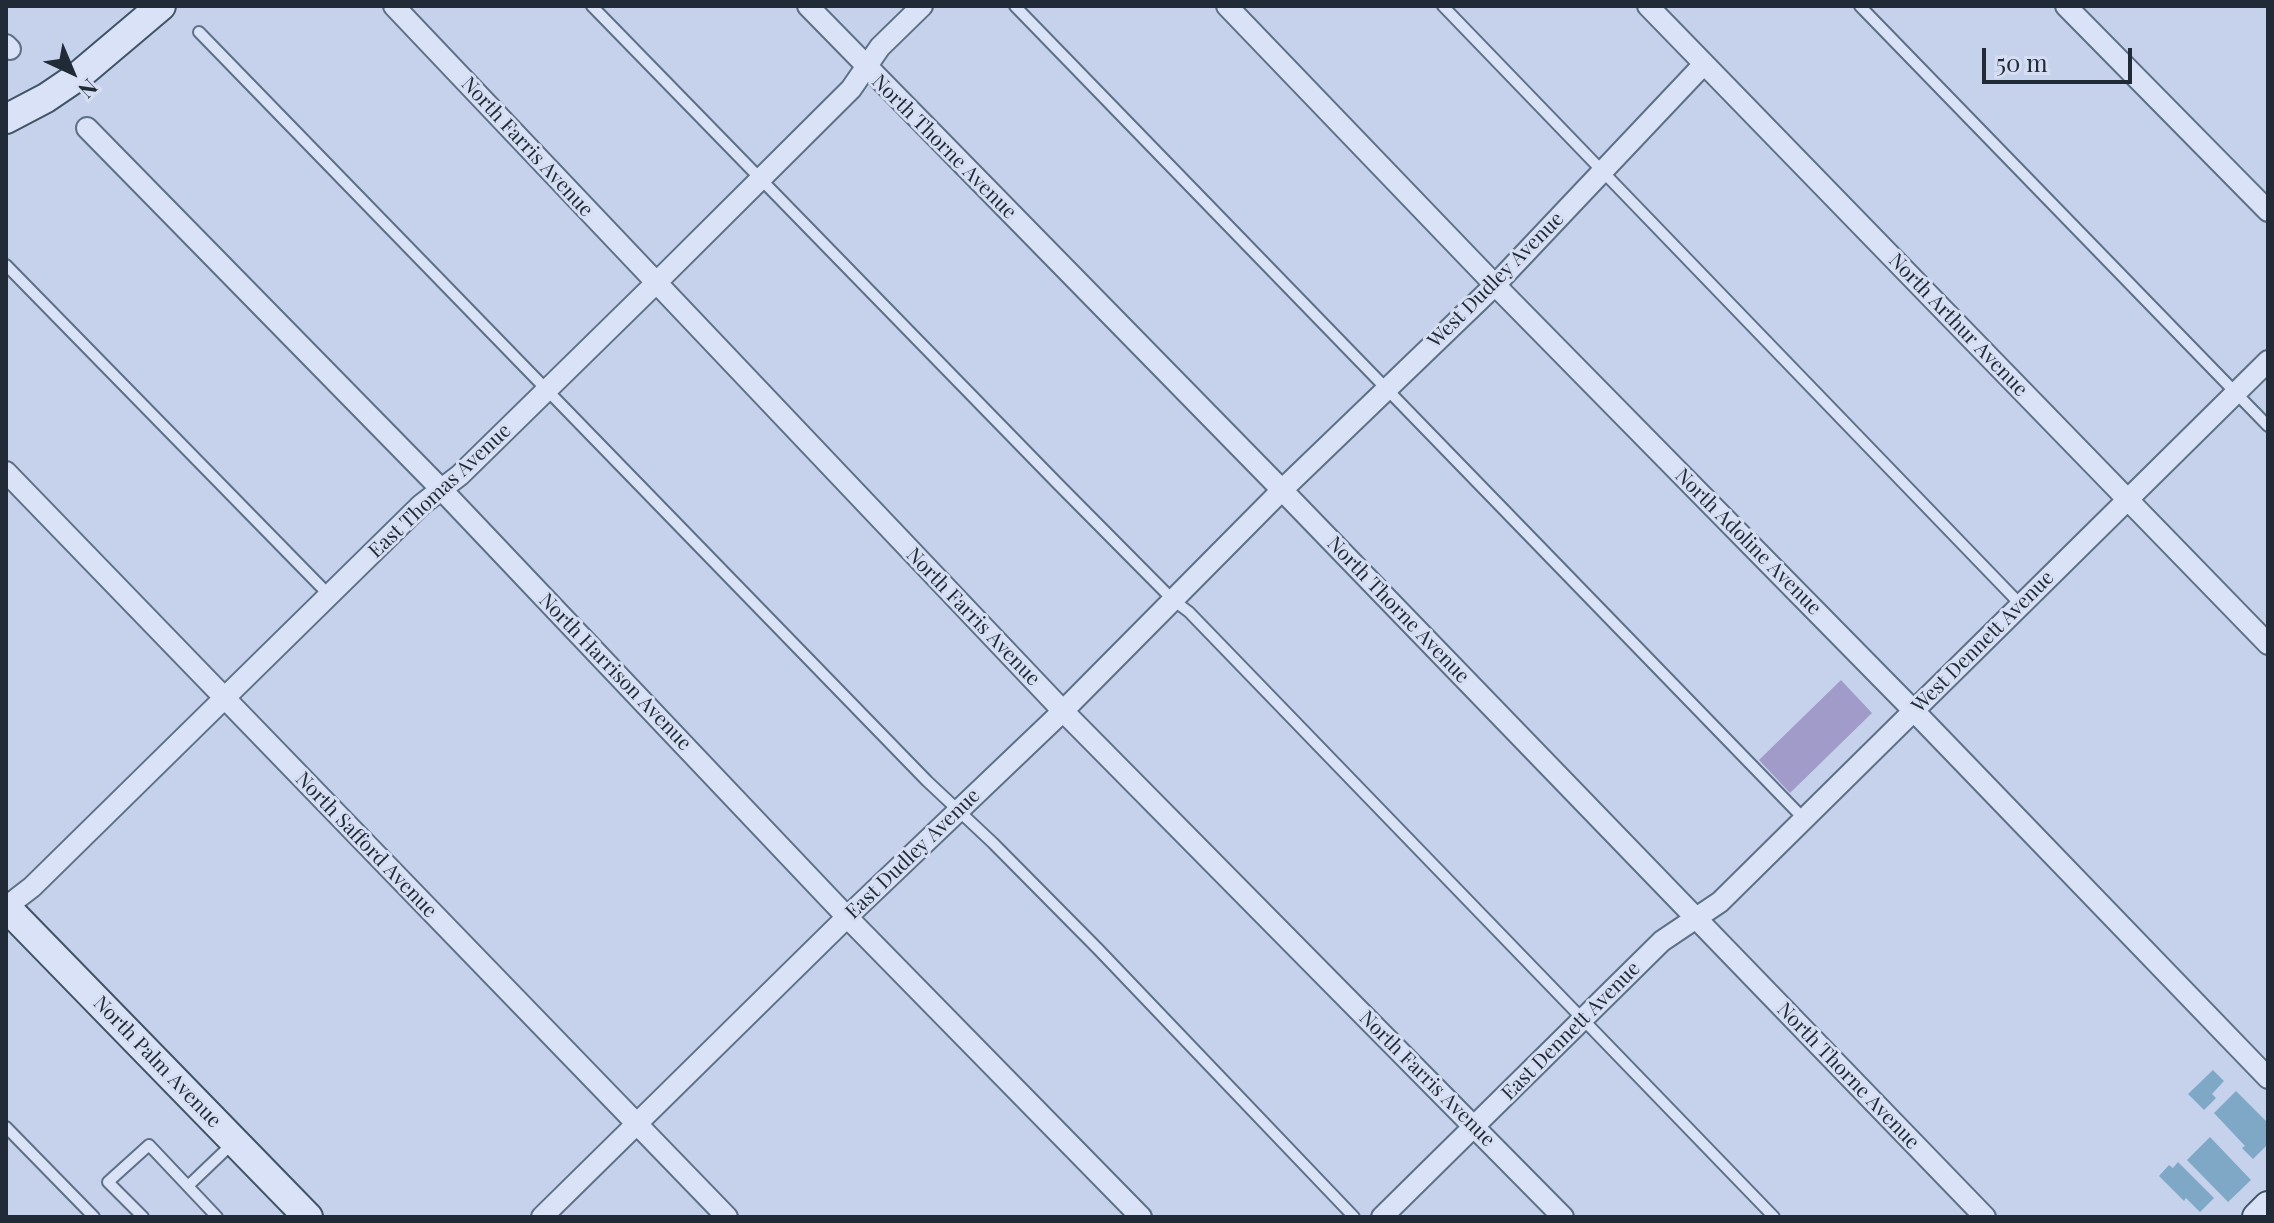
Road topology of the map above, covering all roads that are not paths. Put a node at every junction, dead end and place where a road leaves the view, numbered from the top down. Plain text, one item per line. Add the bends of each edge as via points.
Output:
1 (161, 6) edge
2 (394, 6) edge
3 (592, 6) edge
4 (808, 6) edge
5 (922, 6) edge
6 (1015, 6) edge
7 (1227, 6) edge
8 (1443, 6) edge
9 (1648, 6) edge
10 (1860, 6) edge
11 (2066, 6) edge
12 (199, 32) dead end
13 (1704, 64) junction
14 (866, 68) junction
15 (6, 119) edge
16 (87, 128) dead end
17 (1602, 171) junction
18 (761, 178) junction
19 (2268, 211) edge
20 (6, 265) edge
21 (656, 283) junction
22 (1495, 285) junction
23 (2268, 361) edge
24 (547, 389) junction
25 (1387, 389) junction
26 (2236, 393) junction
27 (2268, 426) edge
28 (6, 472) edge
29 (442, 490) junction
30 (1282, 490) junction
31 (2128, 500) junction
32 (330, 596) junction
33 (1173, 600) junction
34 (2021, 605) junction
35 (2268, 644) edge
36 (224, 699) junction
37 (1063, 711) junction
38 (1914, 711) junction
39 (958, 811) junction
40 (1804, 819) junction
41 (6, 907) edge
42 (847, 917) junction
43 (1696, 918) junction
44 (1582, 1020) junction
45 (2268, 1078) edge
46 (636, 1123) junction
47 (1474, 1126) junction
48 (6, 1127) edge
49 (234, 1142) junction
50 (188, 1186) junction
51 (2268, 1206) edge
52 (297, 1210) edge
53 (94, 1217) edge
54 (143, 1217) edge
55 (217, 1217) edge
56 (542, 1217) edge
57 (727, 1217) edge
58 (1141, 1217) edge
59 (1354, 1217) edge
60 (1382, 1217) edge
61 (1563, 1217) edge
62 (1774, 1217) edge
63 (1985, 1217) edge
64 (2257, 1217) edge

1 - 15 main road via 77,77
2 - 21 street, North Farris Avenue
3 - 18 lane
4 - 14 street, North Thorne Avenue
5 - 14 street, East Thomas Avenue
6 - 25 lane
7 - 22 street, North Adoline Avenue
8 - 17 lane
9 - 13 street, North Arthur Avenue
10 - 26 lane
11 - 19 street
12 - 24 lane
13 - 17 street, West Dudley Avenue
13 - 31 street, North Arthur Avenue
14 - 18 street, East Thomas Avenue
14 - 30 street, North Thorne Avenue
16 - 29 street, North Harrison Avenue
17 - 22 street, West Dudley Avenue
17 - 34 lane
18 - 21 street, East Thomas Avenue
18 - 33 lane
20 - 32 lane
21 - 24 street, East Thomas Avenue
21 - 37 street, North Farris Avenue
22 - 25 street, West Dudley Avenue
22 - 38 street, North Adoline Avenue
23 - 26 street, West Dennett Avenue
24 - 29 street, East Thomas Avenue
24 - 39 lane
25 - 30 street, West Dudley Avenue
25 - 40 lane
26 - 27 lane
26 - 31 street, West Dennett Avenue
28 - 36 street, North Safford Avenue
29 - 32 street, East Thomas Avenue
29 - 42 street, North Harrison Avenue
30 - 33 street, East Dudley Avenue
30 - 43 street, North Thorne Avenue
31 - 34 street, West Dennett Avenue
31 - 35 street, North Arthur Avenue
32 - 36 street, East Thomas Avenue
33 - 37 street, East Dudley Avenue
33 - 44 lane
34 - 38 street, West Dennett Avenue
36 - 41 street, East Thomas Avenue
36 - 46 street, North Safford Avenue
37 - 39 street, East Dudley Avenue
37 - 47 street, North Farris Avenue
38 - 40 street, West Dennett Avenue
38 - 45 street, North Adoline Avenue
39 - 42 street, East Dudley Avenue
39 - 59 lane
40 - 43 street, West Dennett Avenue via 1720,902
41 - 49 main road, North Palm Avenue
42 - 46 street, East Dudley Avenue
42 - 58 street, North Harrison Avenue
43 - 44 street, East Dennett Avenue via 1662,941
43 - 63 street, North Thorne Avenue
44 - 47 street, East Dennett Avenue
44 - 62 lane
46 - 56 street, East Dudley Avenue
46 - 57 street, North Safford Avenue
47 - 60 street, East Dennett Avenue
47 - 61 street, North Farris Avenue
48 - 53 lane
49 - 50 lane
49 - 52 main road, North Palm Avenue
50 - 54 lane via 149,1145 108,1182
50 - 55 lane
51 - 64 main road

